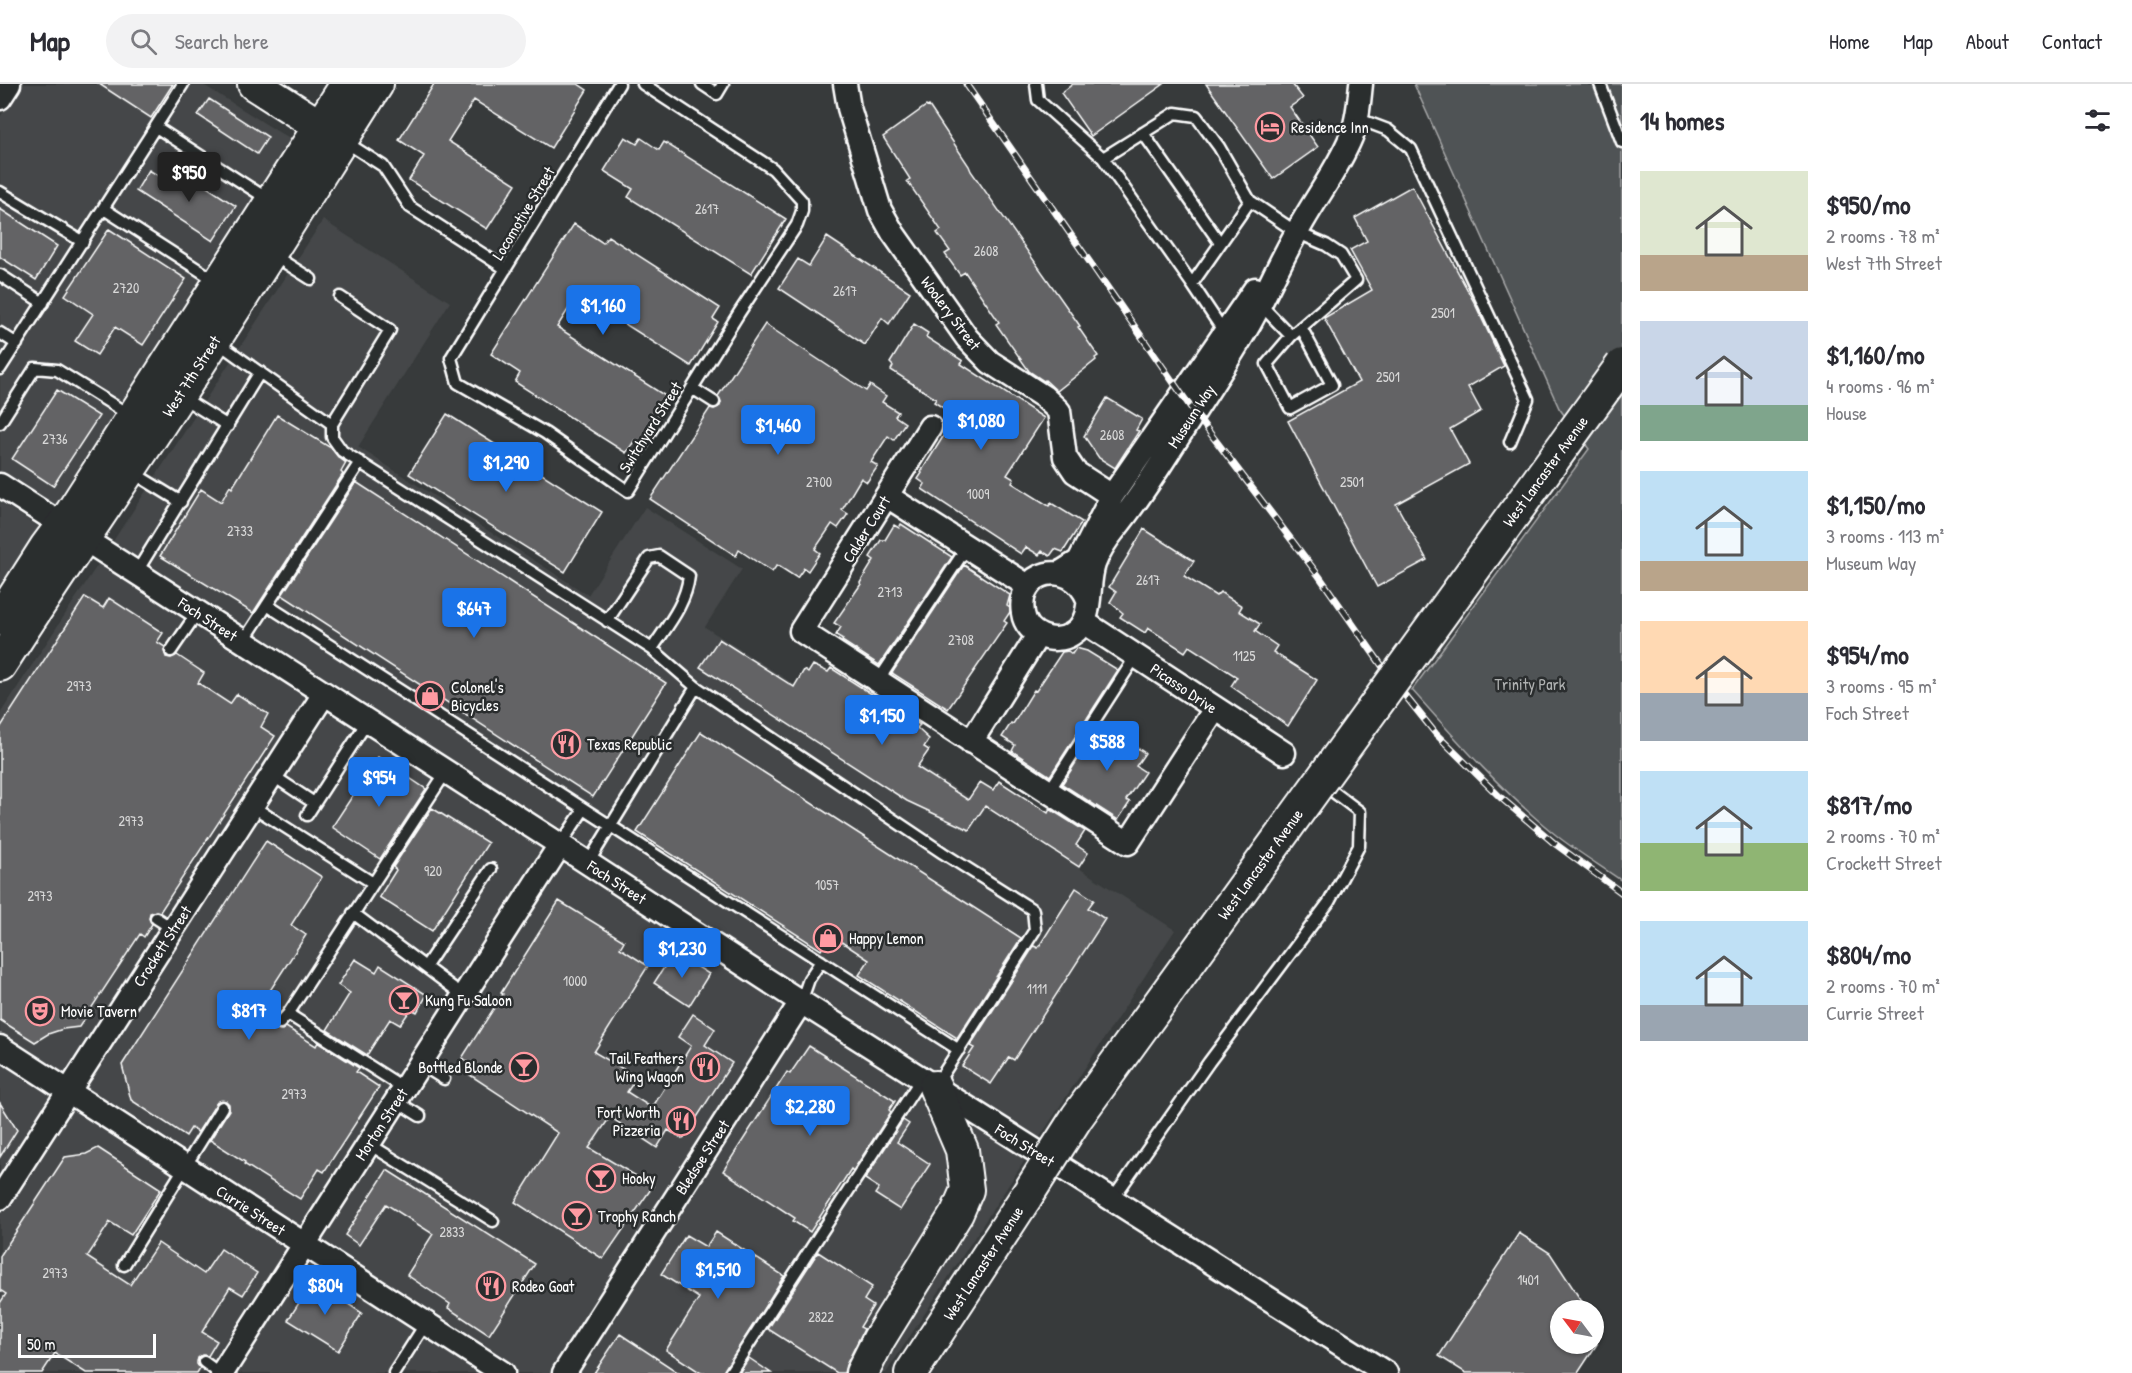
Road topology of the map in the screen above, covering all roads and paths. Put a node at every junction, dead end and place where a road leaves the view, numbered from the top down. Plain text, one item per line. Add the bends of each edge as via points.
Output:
1 (9, 84) edge
2 (183, 84) edge
3 (254, 84) edge
4 (347, 84) edge
5 (377, 84) edge
6 (619, 84) edge
7 (643, 84) edge
8 (702, 84) edge
9 (723, 84) edge
10 (845, 84) edge
11 (1036, 84) edge
12 (1361, 84) edge
13 (1600, 84) edge
14 (0, 98) edge
15 (1356, 118) junction
16 (156, 127) junction
17 (331, 133) junction
18 (1143, 133) junction
19 (1622, 142) edge
20 (1102, 158) junction
21 (0, 192) edge
22 (271, 201) junction
23 (1250, 201) junction
24 (104, 209) junction
25 (1296, 232) junction
26 (83, 242) junction
27 (1220, 243) junction
28 (269, 253) junction
29 (506, 269) junction
30 (0, 275) edge
31 (310, 279) dead end
32 (219, 283) junction
33 (1192, 284) junction
34 (340, 297) dead end
35 (43, 303) junction
36 (1260, 304) junction
37 (1301, 327) junction
38 (1224, 332) junction
39 (0, 333) edge
40 (1291, 336) junction
41 (214, 340) junction
42 (16, 344) junction
43 (451, 358) joint
44 (1622, 365) edge
45 (0, 369) edge
46 (260, 372) junction
47 (692, 388) junction
48 (179, 395) junction
49 (714, 402) dead end
50 (134, 417) junction
51 (0, 423) edge
52 (332, 424) junction
53 (228, 426) junction
54 (930, 428) dead end
55 (1510, 442) dead end
56 (360, 462) junction
57 (130, 471) junction
58 (0, 485) edge
59 (887, 496) junction
60 (1112, 496) junction
61 (180, 502) junction
62 (73, 533) junction
63 (967, 547) junction
64 (136, 573) junction
65 (1059, 573) junction
66 (1028, 586) junction
67 (1088, 599) junction
68 (267, 605) junction
69 (197, 613) junction
70 (0, 619) edge
71 (607, 621) junction
72 (1084, 622) junction
73 (1038, 635) junction
74 (243, 642) junction
75 (652, 649) junction
76 (171, 651) dead end
77 (1136, 656) junction
78 (0, 665) edge
79 (878, 681) junction
80 (696, 687) junction
81 (324, 694) junction
82 (1215, 709) junction
83 (367, 722) junction
84 (971, 742) junction
85 (1284, 753) dead end
86 (446, 772) junction
87 (272, 775) junction
88 (1320, 782) junction
89 (1049, 791) junction
90 (314, 803) junction
91 (252, 806) junction
92 (584, 809) junction
93 (307, 815) dead end
94 (611, 826) junction
95 (560, 845) junction
96 (588, 863) junction
97 (491, 869) dead end
98 (373, 883) junction
99 (353, 913) junction
100 (821, 961) junction
101 (426, 966) junction
102 (464, 996) junction
103 (801, 1002) junction
104 (288, 1014) junction
105 (280, 1023) dead end
106 (0, 1047) edge
107 (959, 1050) junction
108 (420, 1064) junction
109 (444, 1079) dead end
110 (928, 1083) junction
111 (69, 1091) junction
112 (400, 1094) junction
113 (222, 1107) dead end
114 (420, 1116) dead end
115 (369, 1144) junction
116 (185, 1167) junction
117 (0, 1198) edge
118 (1112, 1200) junction
119 (493, 1221) dead end
120 (304, 1244) junction
121 (124, 1264) dead end
122 (426, 1323) junction
123 (215, 1369) edge
124 (1378, 1371) edge
125 (394, 1373) edge
126 (503, 1373) edge
127 (564, 1373) edge
128 (730, 1373) edge
129 (862, 1373) edge
130 (911, 1373) edge

1 - 14 street
2 - 16 lane
3 - 17 main road
4 - 17 main road, West 7th Street
5 - 17 main road, West 7th Street
6 - 29 lane, Locomotive Street
7 - 47 lane, Switchyard Street via 773,169 802,201 797,225
8 - 9 lane via 717,94
10 - 60 street, Woolery Street via 880,210 893,233 967,338 990,362 1059,411 1065,457 1075,472
11 - 20 lane via 1038,100
12 - 15 street, Museum Way
13 - 19 lane
15 - 25 street, Museum Way via 1342,155
15 - 55 lane via 1388,130 1411,149 1465,261 1528,399
16 - 22 lane
16 - 24 lane
17 - 22 main road, West 7th Street
17 - 28 main road, West 7th Street
17 - 29 lane via 383,166 410,207
18 - 20 lane
18 - 23 lane via 1175,112 1196,116
18 - 27 lane
20 - 33 lane
21 - 26 lane
22 - 32 main road, West 7th Street
23 - 25 lane
23 - 27 lane
24 - 26 lane
24 - 32 lane
25 - 36 street, Museum Way
25 - 37 lane via 1341,255 1356,280
25 - 38 street, Museum Way
26 - 35 lane
27 - 33 lane
28 - 31 lane
28 - 41 main road, West 7th Street
29 - 43 lane, Locomotive Street
30 - 35 lane
32 - 50 main road, West 7th Street
33 - 38 lane
34 - 52 lane via 390,330
35 - 42 lane
36 - 40 lane
36 - 67 street, Museum Way via 1139,498 1102,545
37 - 40 lane
37 - 40 lane via 1332,385 1290,408 1268,364
38 - 60 street, Museum Way
39 - 42 lane
41 - 46 lane
41 - 48 main road, West 7th Street
42 - 45 lane
43 - 47 lane, Switchyard Street via 458,383 545,433 628,491
44 - 88 main road, West Lancaster Avenue, bridge
46 - 52 lane
46 - 53 lane
47 - 49 lane
48 - 53 lane
48 - 57 main road, West 7th Street
50 - 51 lane via 57,370 35,368
50 - 62 main road, West 7th Street
52 - 56 lane via 332,437 342,451
53 - 61 lane
54 - 59 street, Calder Court
56 - 68 lane
56 - 71 lane
57 - 61 lane
57 - 62 main road, West 7th Street
58 - 62 street, Foch Street
59 - 63 street
59 - 79 street, Calder Court via 801,631
60 - 65 street, Museum Way via 1079,561
61 - 64 lane
62 - 64 street, Foch Street
62 - 70 main road, West 7th Street via 46,547
62 - 78 main road, West 7th Street via 67,561
63 - 66 street
63 - 79 lane
64 - 69 street, Foch Street
65 - 66 street via 1035,578
65 - 67 street via 1076,580
66 - 73 street via 1022,601 1023,615
67 - 72 street via 1089,612
68 - 74 lane
68 - 92 lane
69 - 74 street, Foch Street
69 - 76 lane
71 - 75 lane
71 - 75 lane via 649,558 659,556 672,563 689,576 688,588
72 - 73 street via 1063,638
72 - 77 street, Picasso Drive
73 - 84 street
74 - 81 street, Foch Street
75 - 80 lane
77 - 82 street, Picasso Drive
77 - 89 lane
79 - 84 street
80 - 94 lane
80 - 107 lane via 1033,910 1035,930
81 - 83 street, Foch Street
81 - 87 street, Crockett Street
82 - 85 street, Picasso Drive
82 - 89 street via 1128,843
83 - 86 street, Foch Street
83 - 90 lane
84 - 89 street
86 - 95 street, Foch Street
86 - 98 lane
87 - 90 lane
87 - 91 street, Crockett Street
88 - 118 lane via 1360,812 1359,846 1329,902
88 - 130 main road, West Lancaster Avenue, bridge via 1077,1117
90 - 93 lane
91 - 98 lane
91 - 111 street, Crockett Street via 165,923
92 - 94 lane
92 - 95 lane
94 - 96 lane
94 - 100 lane
95 - 96 street, Foch Street
95 - 102 street, Morton Street
96 - 103 street, Foch Street
97 - 101 lane
98 - 99 lane
99 - 101 lane
99 - 104 lane
100 - 103 lane
100 - 107 lane
101 - 102 lane
102 - 108 street, Morton Street
103 - 110 street, Foch Street
103 - 127 street, Bledsoe Street
104 - 105 lane
104 - 112 lane
106 - 111 street, Currie Street
107 - 110 lane
108 - 109 lane
108 - 112 street, Morton Street
110 - 118 street, Foch Street
110 - 128 lane
110 - 129 main road via 962,1150 967,1190
111 - 116 street, Currie Street
111 - 117 street, Crockett Street
112 - 114 lane
112 - 115 street, Morton Street
113 - 116 lane
115 - 119 lane
115 - 120 street, Morton Street
116 - 120 street, Currie Street
116 - 121 lane
118 - 124 street, Foch Street
120 - 122 street, Currie Street
120 - 123 street, Morton Street
122 - 125 lane
122 - 126 street, Currie Street

